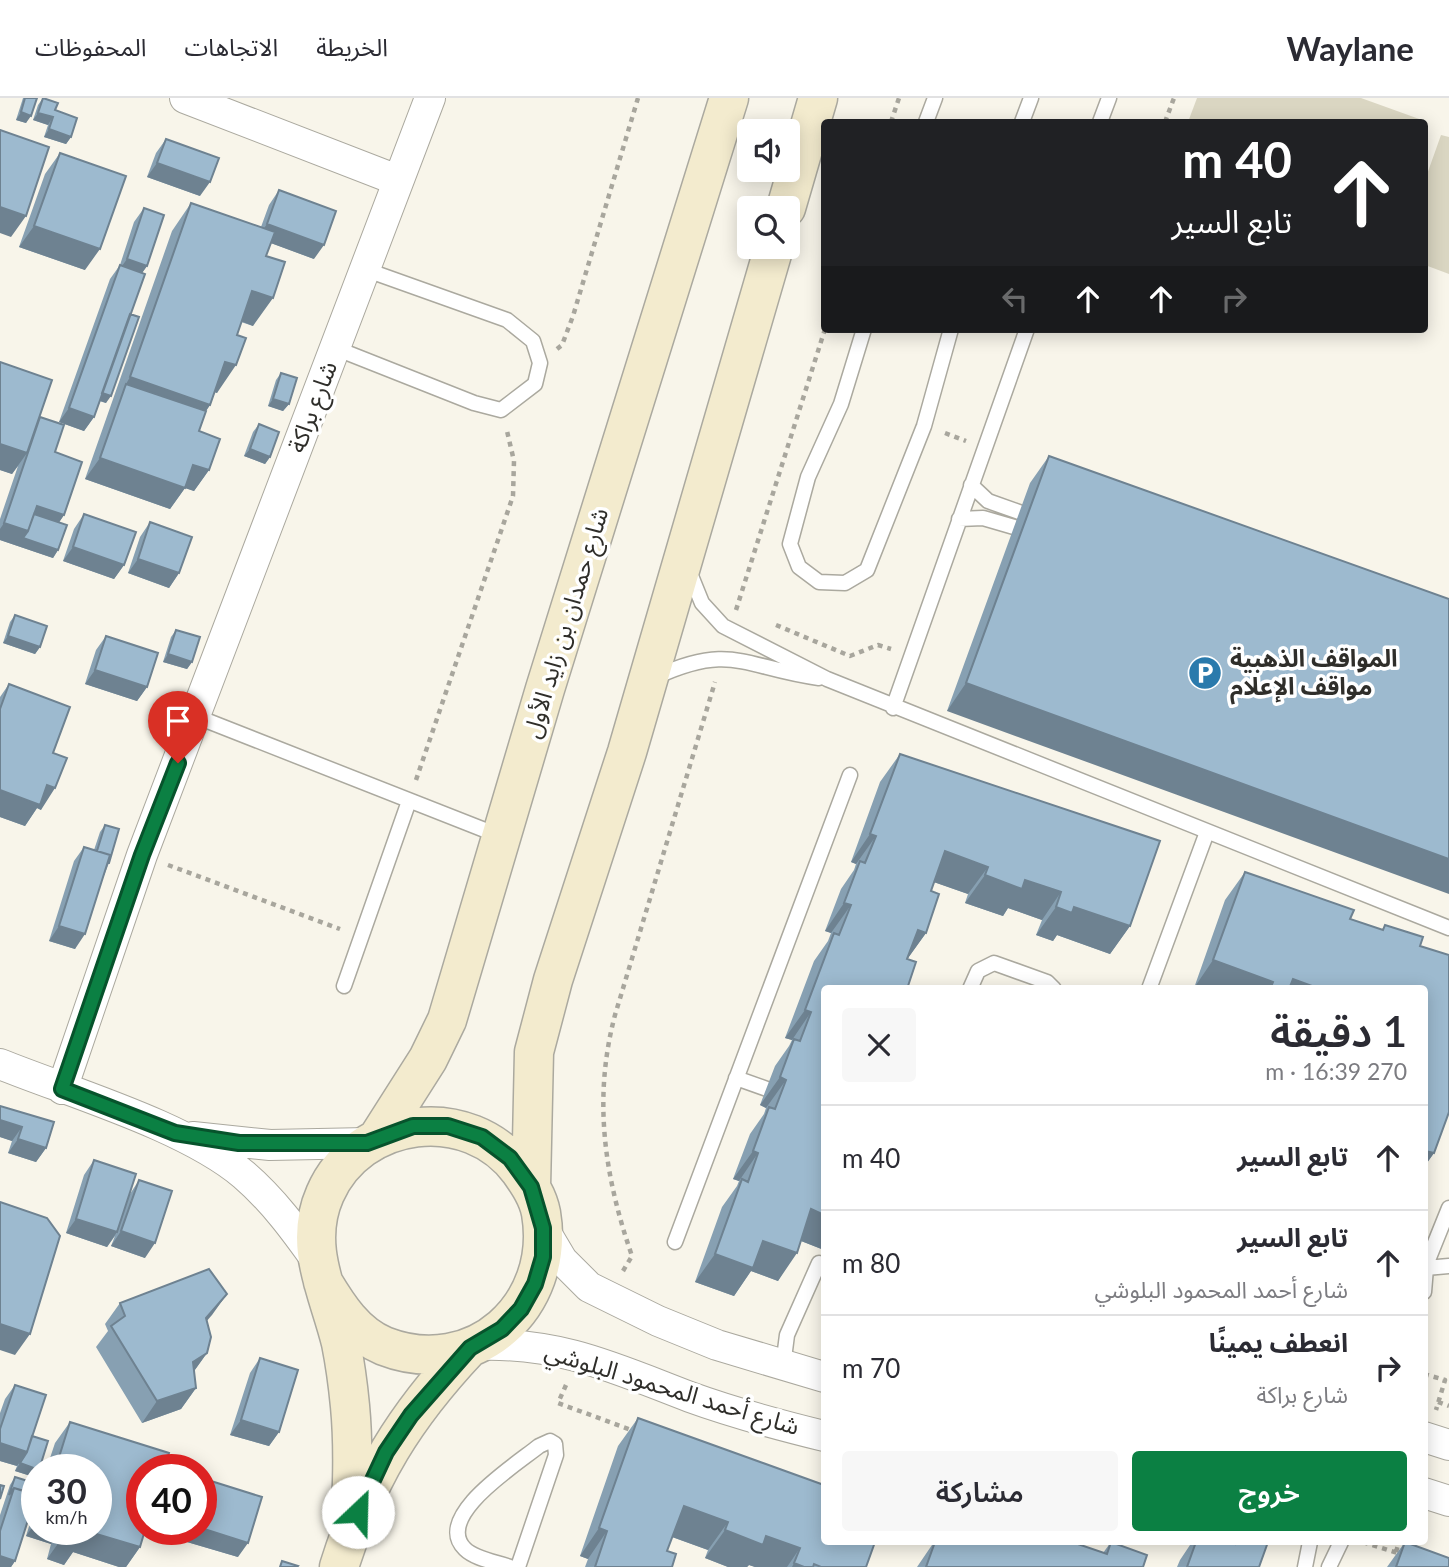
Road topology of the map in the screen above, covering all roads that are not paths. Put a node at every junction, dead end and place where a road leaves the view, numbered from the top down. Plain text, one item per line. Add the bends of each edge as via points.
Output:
1 (185, 98) edge
2 (430, 98) edge
3 (730, 98) edge
4 (818, 98) edge
5 (935, 98) edge
6 (1031, 98) edge
7 (1109, 98) edge
8 (927, 119) edge
9 (1023, 119) edge
10 (1101, 119) edge
11 (397, 180) junction
12 (789, 196) edge
13 (771, 259) edge
14 (364, 269) junction
15 (863, 333) edge
16 (950, 333) edge
17 (1026, 333) edge
18 (335, 348) junction
19 (971, 485) junction
20 (1020, 512) dead end
21 (959, 519) junction
22 (1014, 527) dead end
23 (684, 558) junction
24 (827, 679) junction
25 (648, 681) junction
26 (893, 708) junction
27 (195, 716) junction
28 (849, 775) dead end
29 (409, 801) junction
30 (1207, 832) junction
31 (501, 837) junction
32 (1449, 928) edge
33 (972, 985) edge
34 (1051, 985) edge
35 (1150, 985) edge
36 (344, 986) dead end
37 (0, 1064) edge
38 (736, 1078) junction
39 (62, 1089) junction
40 (766, 1089) dead end
41 (175, 1133) junction
42 (373, 1140) junction
43 (531, 1187) junction
44 (1449, 1208) edge
45 (543, 1228) junction
46 (1441, 1229) junction
47 (675, 1242) dead end
48 (1449, 1245) edge
49 (1428, 1262) edge
50 (819, 1263) dead end
51 (1449, 1266) edge
52 (1428, 1269) edge
53 (320, 1272) junction
54 (473, 1346) junction
55 (782, 1366) junction
56 (821, 1376) edge
57 (821, 1435) edge
58 (1428, 1438) edge
59 (1449, 1445) edge
60 (1428, 1494) edge
61 (1449, 1501) edge
62 (1309, 1545) edge
63 (1340, 1545) edge
64 (344, 1550) edge
65 (510, 1567) edge
66 (518, 1567) edge
67 (1305, 1567) edge
68 (1329, 1567) edge

1 - 11 street
2 - 11 street, شارع براكة
3 - 31 main road, شارع حمدان بن زايد الأول
4 - 12 main road
5 - 8 lane
6 - 9 lane
7 - 10 lane
11 - 14 street, شارع براكة
13 - 23 main road
14 - 18 street, شارع براكة
14 - 18 lane via 507,320 533,341 540,363 535,384 501,410
15 - 16 lane via 853,373 808,477 790,544 799,567 819,582 845,583 867,570 924,426
17 - 19 lane
18 - 27 street, شارع براكة
19 - 20 lane via 988,501
19 - 21 lane
21 - 22 lane via 983,518
21 - 26 lane
23 - 24 lane via 702,603 730,630
23 - 25 main road
24 - 25 lane via 722,657 698,660
24 - 26 lane
25 - 43 main road via 534,1052
26 - 30 lane
27 - 29 lane
27 - 39 street, شارع براكة
28 - 38 lane
29 - 31 lane
29 - 36 lane
30 - 32 lane
30 - 35 lane
31 - 42 main road, شارع حمدان بن زايد الأول via 447,1020 428,1059
33 - 34 lane via 978,971 994,963
37 - 39 street
38 - 40 lane
38 - 47 lane
39 - 41 street
41 - 42 street via 270,1144
41 - 53 street via 241,1173 270,1199
42 - 43 main road via 413,1126 448,1126 482,1137 510,1158
42 - 53 main road via 342,1165 324,1194 316,1227
43 - 45 main road
44 - 46 lane
45 - 54 main road via 543,1257 521,1309 502,1329
45 - 55 street via 574,1274 608,1297 718,1345
46 - 48 lane
46 - 49 lane
50 - 55 lane via 787,1335
51 - 52 lane
53 - 54 main road via 347,1320 382,1345 426,1355
53 - 64 main road via 341,1343 350,1406 353,1469
54 - 57 street, شارع أحمد المحمود البلوشي via 532,1346 580,1356 737,1413
54 - 64 main road via 411,1415 386,1452
55 - 56 street
58 - 59 street
60 - 61 street
62 - 67 lane
63 - 68 lane
65 - 66 lane via 466,1550 459,1542 457,1523 466,1507 550,1441 556,1455

